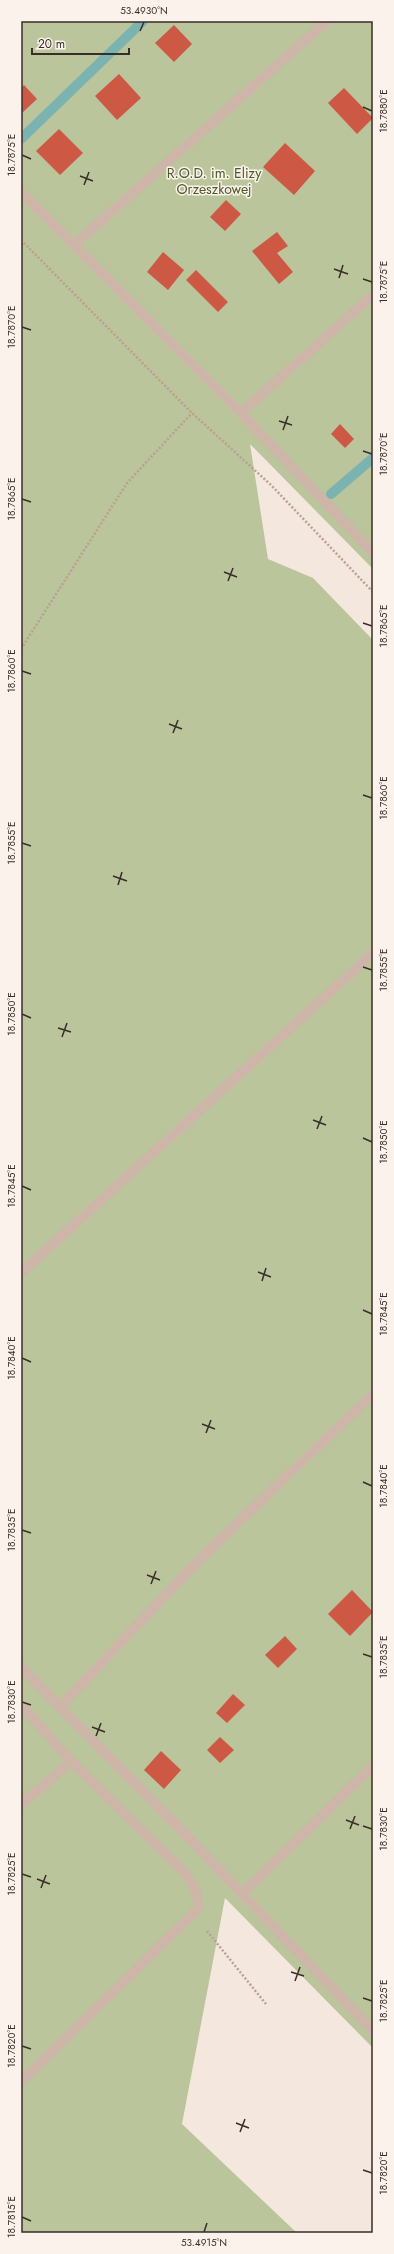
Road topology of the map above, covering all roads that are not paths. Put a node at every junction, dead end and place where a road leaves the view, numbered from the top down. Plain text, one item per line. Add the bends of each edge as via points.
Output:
1 (327, 21) edge
2 (21, 192) edge
3 (74, 245) junction
4 (373, 295) edge
5 (241, 413) junction
6 (373, 553) edge
7 (373, 953) edge
8 (21, 1273) edge
9 (373, 1394) edge
10 (21, 1667) edge
11 (21, 1705) edge
12 (60, 1707) junction
13 (71, 1761) junction
14 (373, 1766) edge
15 (21, 1805) edge
16 (242, 1894) junction
17 (373, 2031) edge
18 (21, 2082) edge

1 - 3 lane
2 - 3 lane
3 - 5 lane
4 - 5 lane
5 - 6 lane
7 - 8 lane
9 - 12 lane via 196,1563
10 - 12 lane
11 - 13 lane
12 - 16 lane
13 - 15 lane
13 - 18 lane via 186,1874 196,1891 199,1908
14 - 16 lane
16 - 17 lane

